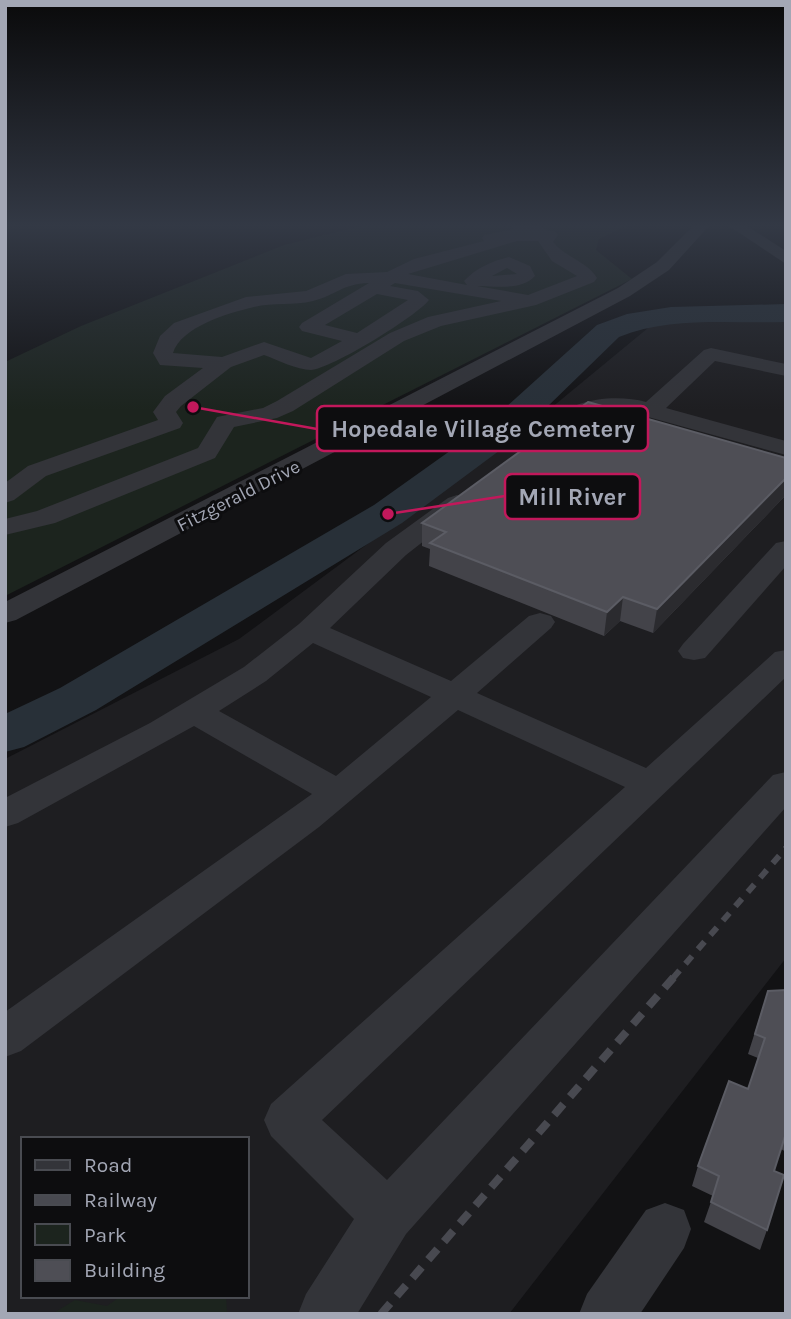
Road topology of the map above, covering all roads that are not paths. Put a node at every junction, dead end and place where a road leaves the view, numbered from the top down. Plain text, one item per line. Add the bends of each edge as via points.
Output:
1 (298, 288) edge
2 (328, 288) edge
3 (374, 288) joint
4 (451, 288) edge
5 (564, 288) edge
6 (631, 288) edge
7 (252, 301) junction
8 (530, 301) junction
9 (309, 327) junction
10 (360, 340) junction
11 (264, 348) junction
12 (224, 363) junction
13 (786, 370) edge
14 (652, 409) junction
15 (225, 422) junction
16 (188, 424) junction
17 (540, 441) edge
18 (782, 445) edge
19 (474, 490) edge
20 (5, 495) edge
21 (5, 527) edge
22 (786, 549) edge
23 (5, 614) edge
24 (540, 622) dead end
25 (310, 630) junction
26 (694, 651) dead end
27 (786, 659) edge
28 (454, 696) junction
29 (195, 712) junction
30 (650, 784) junction
31 (786, 784) edge
32 (338, 793) junction
33 (5, 814) edge
34 (5, 1037) edge
35 (388, 1216) junction
36 (665, 1229) dead end
37 (326, 1314) edge
38 (607, 1314) edge

1 - 7 street
2 - 7 street via 310,296
3 - 9 street
3 - 10 street via 420,300
4 - 8 street
5 - 8 street
6 - 23 street, Fitzgerald Drive
7 - 12 street via 181,327 167,340 163,353 167,360
8 - 15 street via 435,321 397,337 285,406
9 - 10 street
9 - 11 street
10 - 11 street via 309,364
11 - 12 street
12 - 16 street via 164,412
13 - 14 street via 711,354
14 - 17 street via 622,404 590,407
14 - 18 street
15 - 16 street
15 - 21 street via 207,453 46,517
16 - 20 street via 37,471
19 - 25 street via 396,549
22 - 26 street
24 - 28 street
25 - 28 street
25 - 29 street
27 - 30 street
28 - 30 street
28 - 32 street
29 - 32 street
29 - 33 street
30 - 35 street via 288,1120
31 - 35 street
32 - 34 street
35 - 37 street
36 - 38 street

